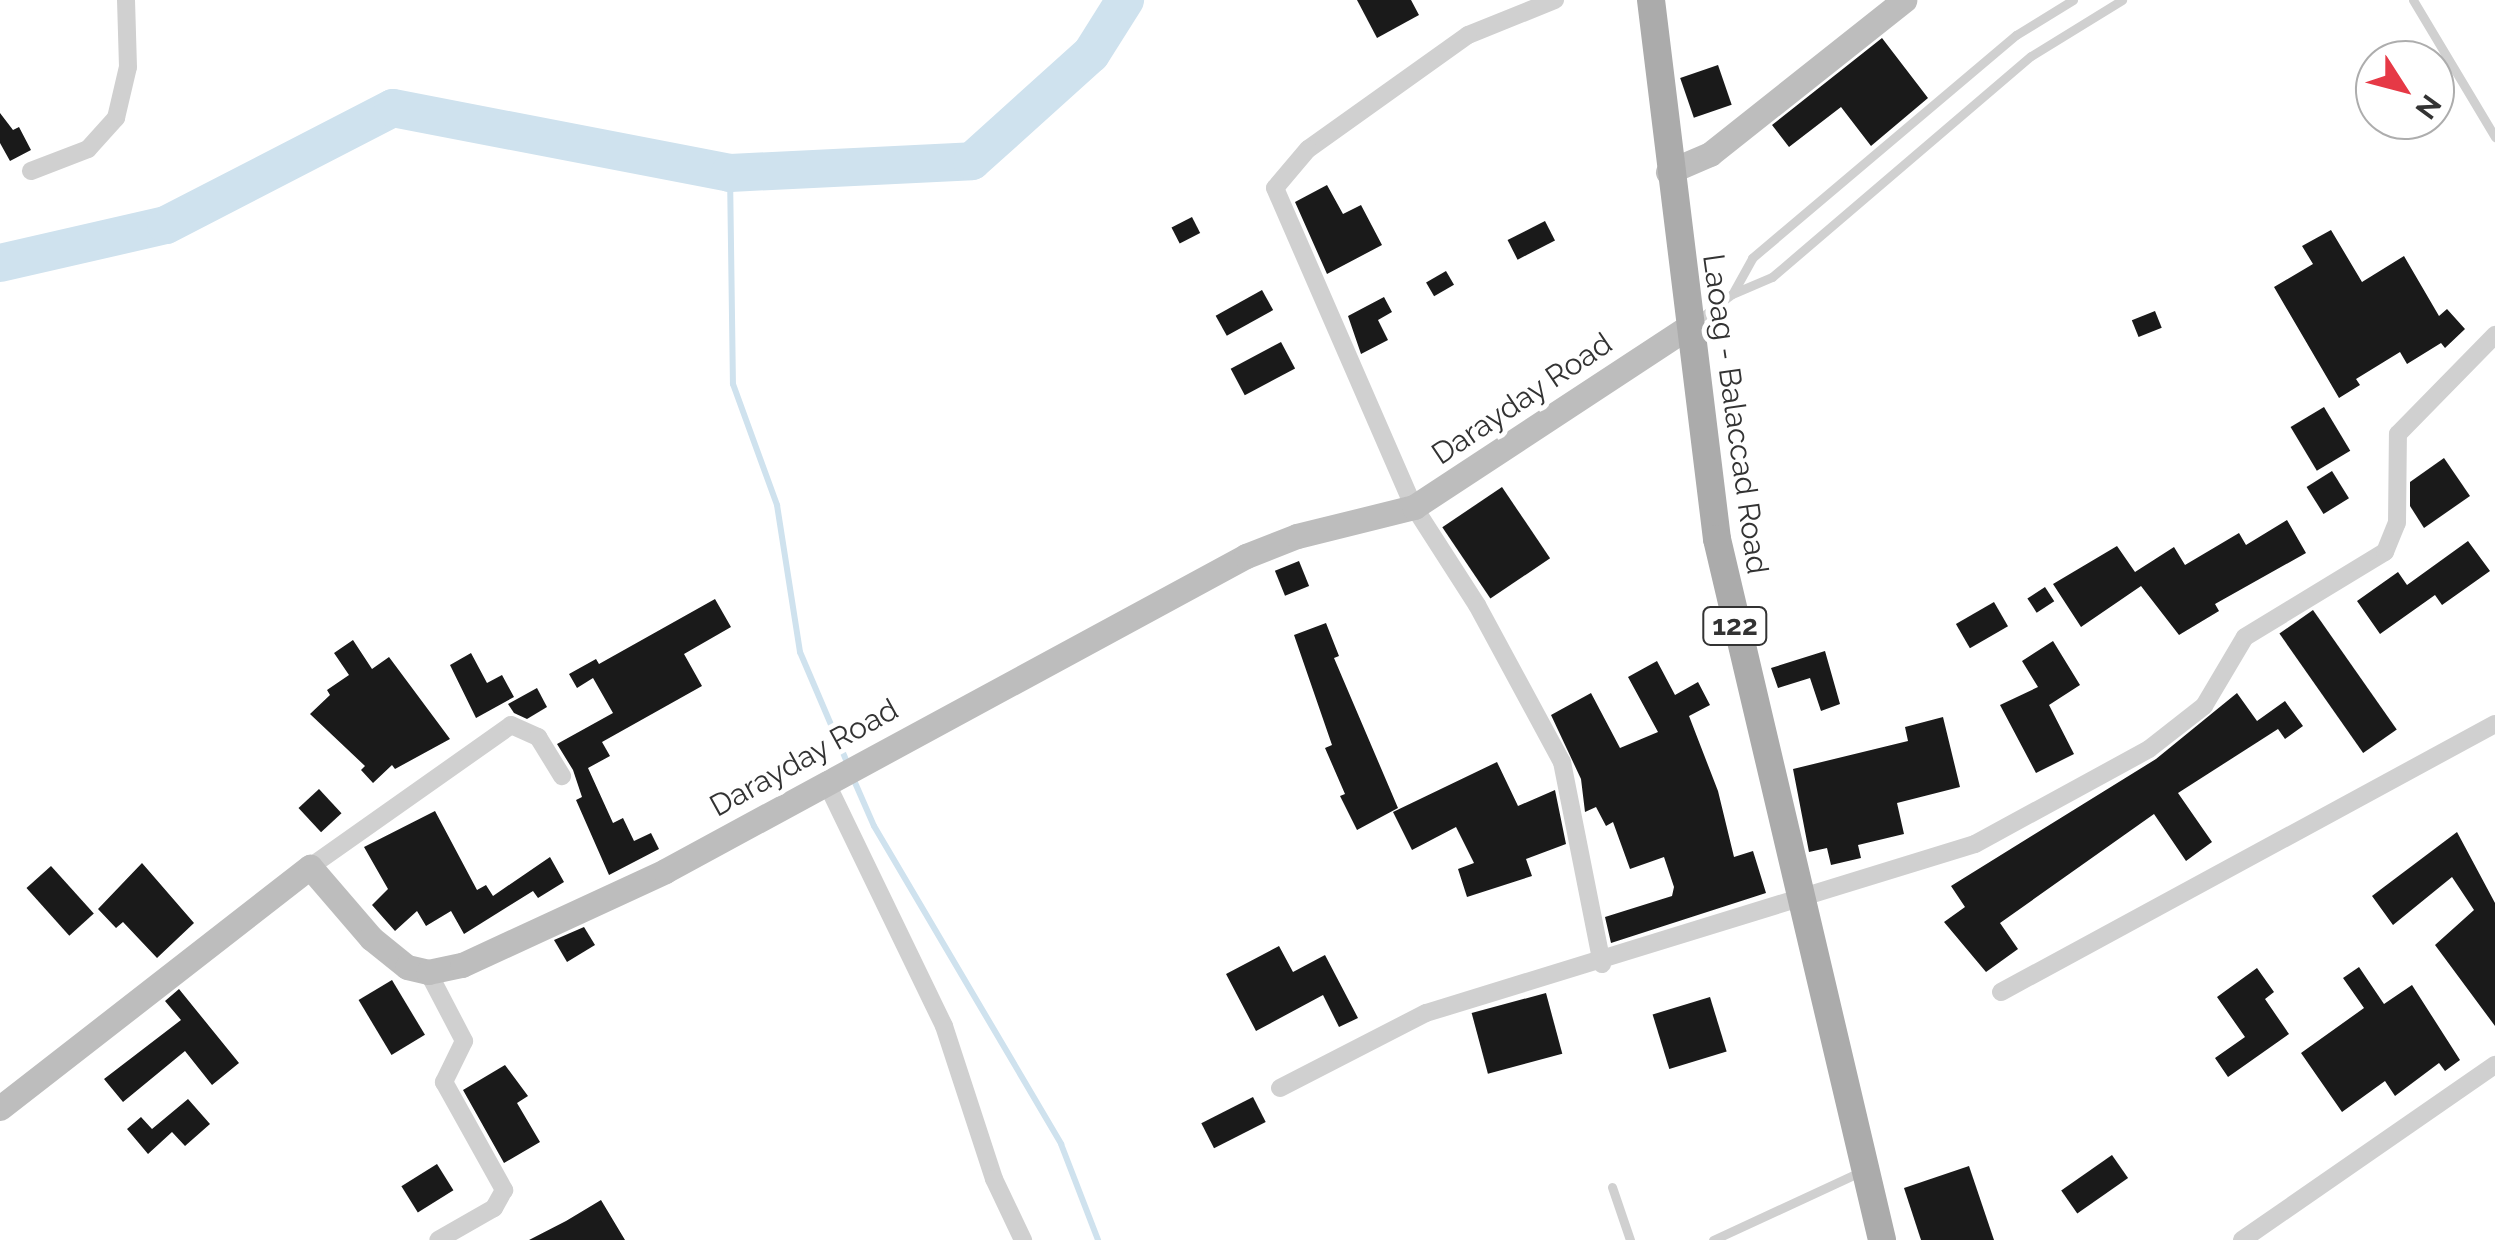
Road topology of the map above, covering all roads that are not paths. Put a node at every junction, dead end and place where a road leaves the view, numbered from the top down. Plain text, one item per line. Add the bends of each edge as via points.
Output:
1 (126, 0) edge
2 (1555, 0) edge
3 (1650, 0) edge
4 (1904, 0) edge
5 (2073, 0) edge
6 (2122, 0) edge
7 (2412, 0) edge
8 (2495, 137) edge
9 (30, 171) dead end
10 (1668, 172) junction
11 (1732, 294) junction
12 (1688, 327) junction
13 (2495, 335) edge
14 (1414, 506) junction
15 (2495, 724) edge
16 (562, 776) dead end
17 (832, 782) junction
18 (310, 867) junction
19 (1803, 898) junction
20 (1602, 964) junction
21 (428, 972) junction
22 (2001, 992) dead end
23 (2495, 1065) edge
24 (1280, 1088) dead end
25 (0, 1108) edge
26 (1864, 1170) junction
27 (1612, 1187) dead end
28 (438, 1240) edge
29 (1022, 1240) edge
30 (1630, 1240) edge
31 (1713, 1240) edge
32 (1882, 1240) edge
33 (2242, 1240) edge

1 - 9 street via 128,67 116,118 88,149
2 - 14 street via 1468,35 1297,158 1275,188
3 - 10 main road, Laoag - Balaccad Road / 122
4 - 10 street via 1710,154
5 - 11 lane via 2016,35 1752,258
6 - 11 lane via 2031,56 1772,277
7 - 8 lane
10 - 12 main road, Laoag - Balaccad Road / 122
11 - 12 lane
12 - 14 street, Darayday Road
12 - 19 main road, Laoag - Balaccad Road / 122 via 1717,539
13 - 19 street via 2398,434 2397,523 2386,552 2244,637 2214,693 2179,728 2105,776 1975,844
14 - 17 street, Darayday Road via 1269,546 1076,644
14 - 20 street via 1562,762
15 - 22 street
16 - 18 street via 538,738 511,725
17 - 21 street, Darayday Road via 648,878 462,965
17 - 29 street via 944,1026 994,1180
18 - 21 street via 387,954
18 - 25 street
19 - 20 street
19 - 26 main road, Laoag - Balaccad Road / 122
20 - 24 street via 1426,1013
21 - 28 street via 464,1041 444,1082 504,1190 494,1208
23 - 33 street
26 - 31 lane
26 - 32 main road, Laoag - Balaccad Road / 122
27 - 30 lane

